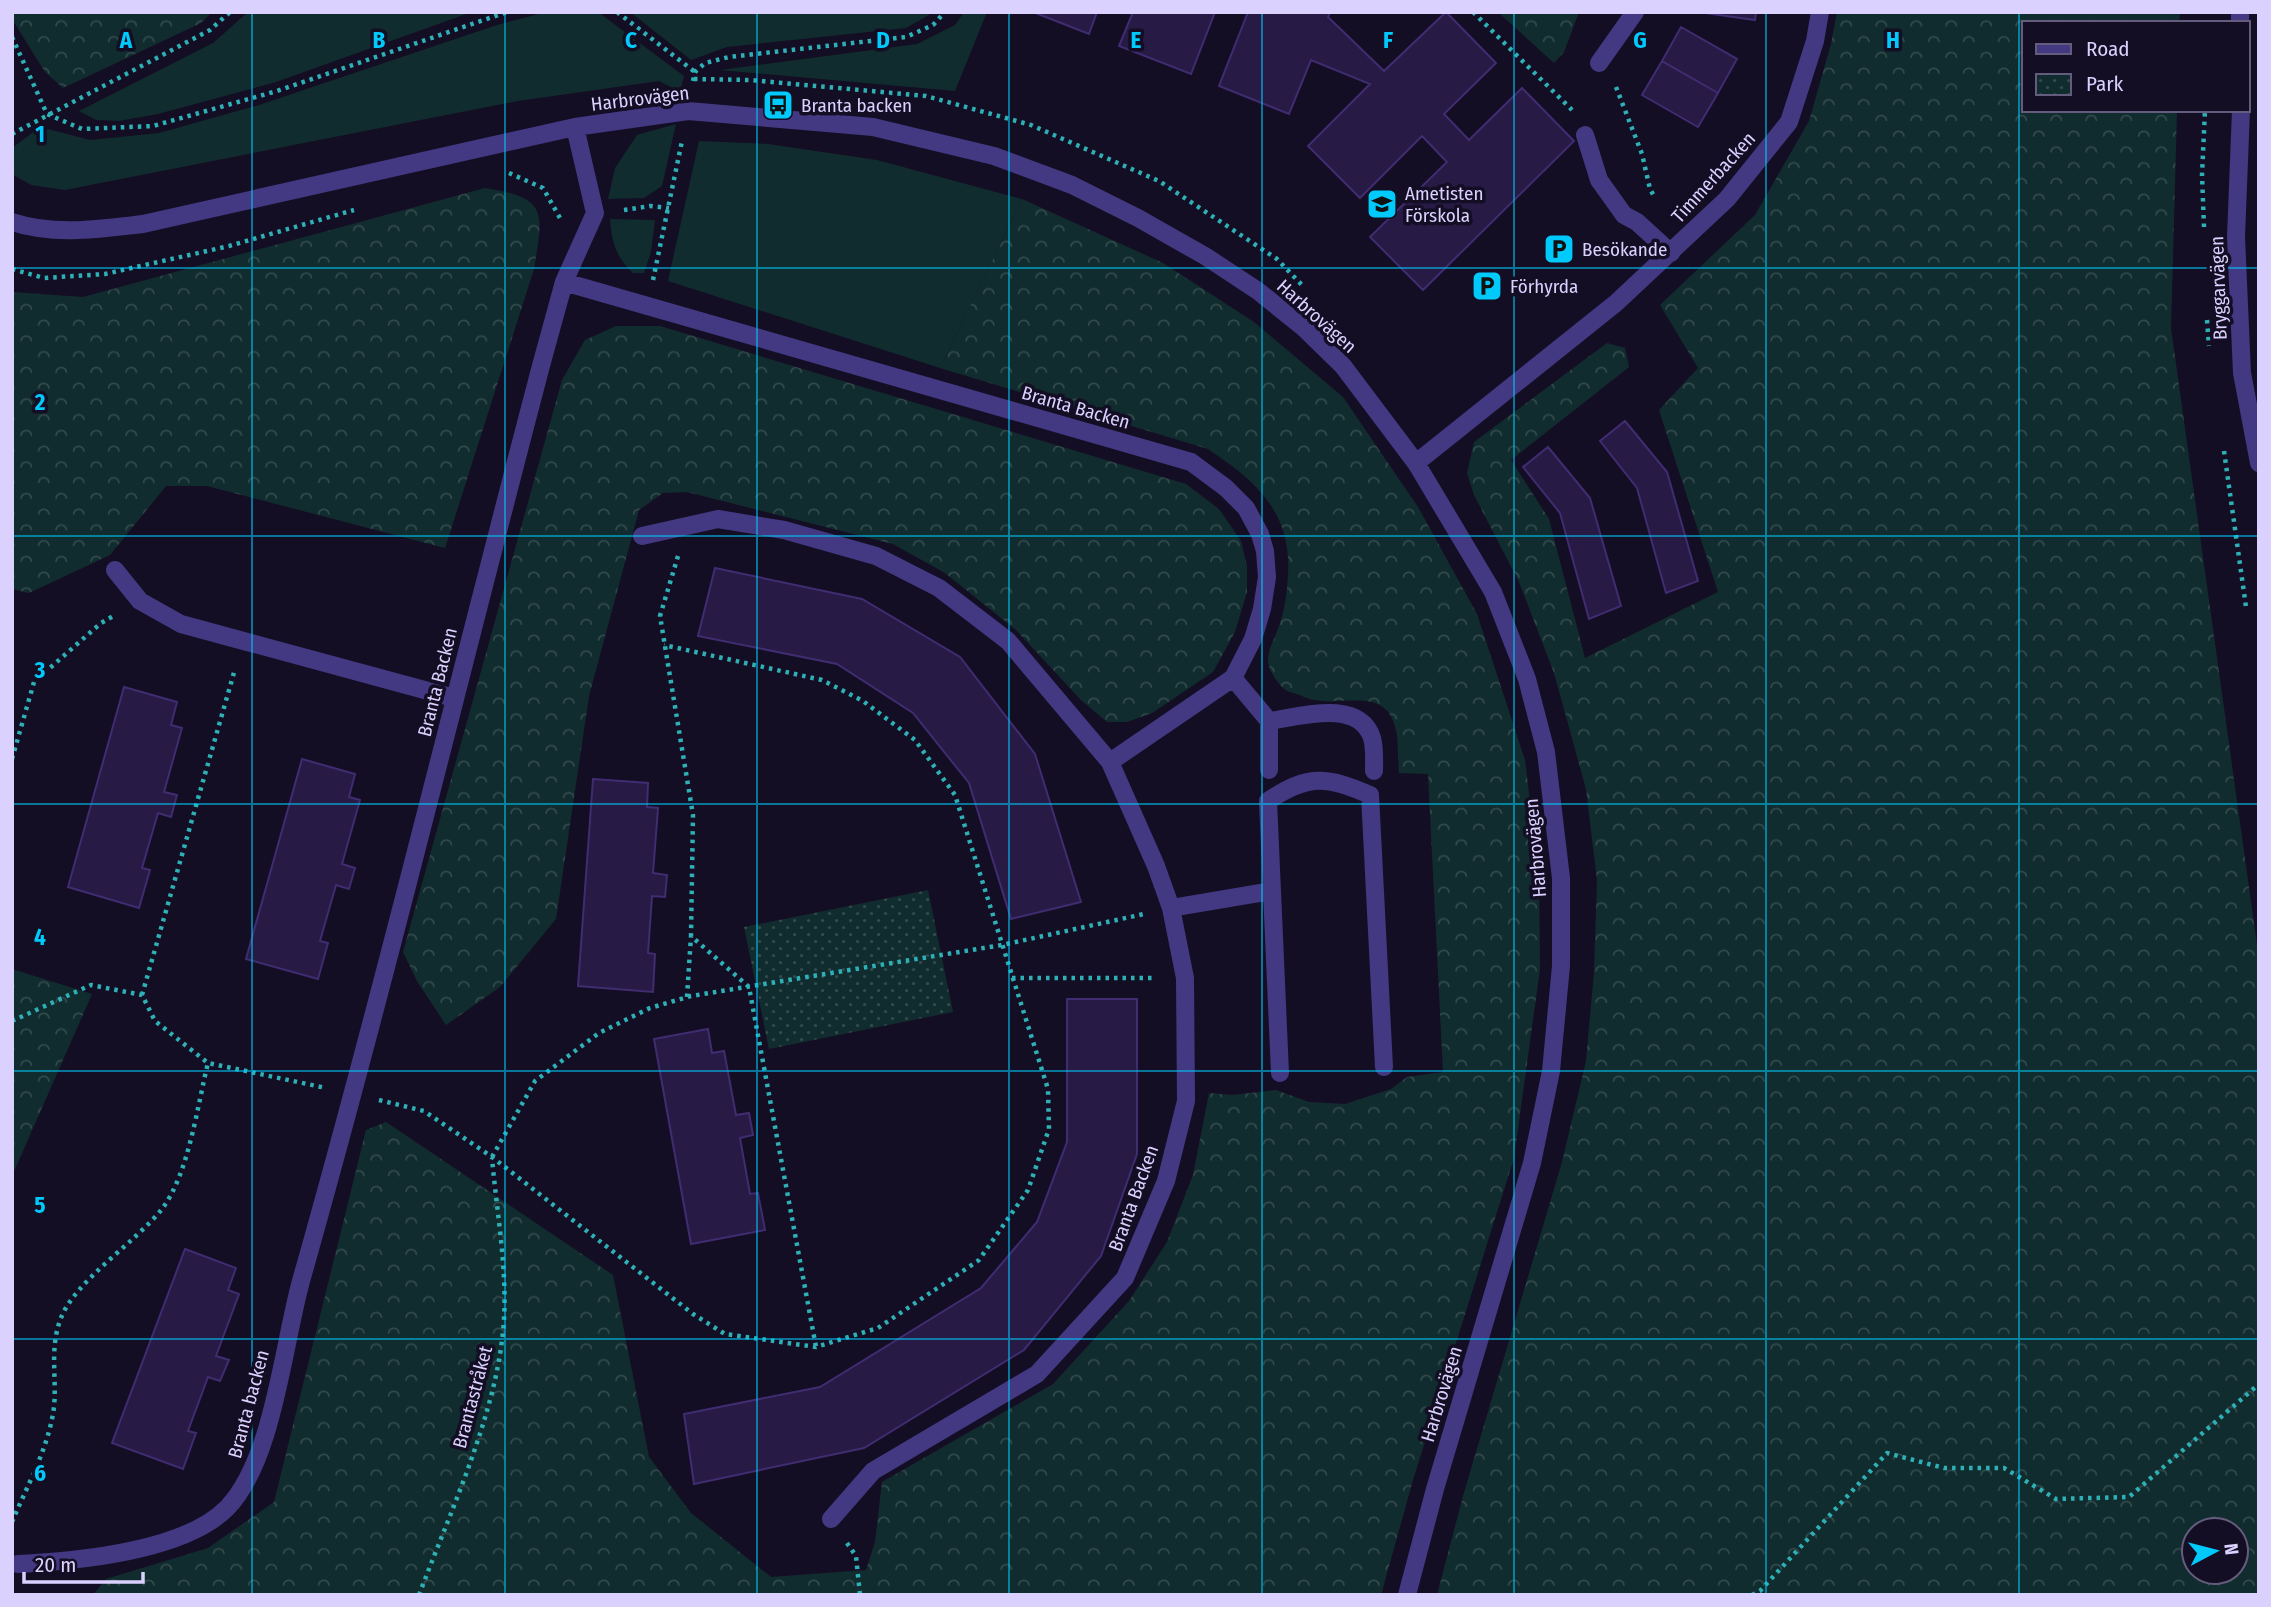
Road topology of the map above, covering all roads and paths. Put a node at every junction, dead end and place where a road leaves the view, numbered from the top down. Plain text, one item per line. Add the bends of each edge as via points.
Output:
1 (230, 12) edge
2 (487, 12) edge
3 (506, 12) edge
4 (617, 12) edge
5 (1472, 12) edge
6 (1635, 12) edge
7 (1820, 12) edge
8 (493, 16) junction
9 (12, 37) edge
10 (1599, 63) joint
11 (695, 72) dead end
12 (694, 79) dead end
13 (2241, 112) edge
14 (47, 114) junction
15 (575, 127) junction
16 (12, 134) edge
17 (1585, 135) joint
18 (497, 175) dead end
19 (1656, 200) dead end
20 (668, 208) dead end
21 (358, 209) dead end
22 (595, 213) junction
23 (12, 222) edge
24 (1671, 253) junction
25 (12, 269) edge
26 (564, 282) junction
27 (1304, 288) dead end
28 (1416, 463) junction
29 (2259, 463) edge
30 (676, 528) junction
31 (642, 536) dead end
32 (115, 570) dead end
33 (140, 601) junction
34 (243, 641) junction
35 (664, 645) junction
36 (1233, 678) junction
37 (454, 698) junction
38 (1269, 721) junction
39 (12, 759) edge
40 (1110, 762) junction
41 (1269, 770) dead end
42 (1374, 771) dead end
43 (1271, 891) junction
44 (1171, 908) junction
45 (691, 936) junction
46 (1002, 945) junction
47 (1012, 978) junction
48 (1185, 978) junction
49 (749, 987) junction
50 (142, 995) junction
51 (687, 997) junction
52 (12, 1021) edge
53 (208, 1063) junction
54 (1384, 1067) dead end
55 (1280, 1073) dead end
56 (353, 1093) junction
57 (492, 1157) junction
58 (816, 1347) junction
59 (2259, 1384) edge
60 (831, 1519) joint
61 (12, 1522) edge
62 (18, 1564) dead end
63 (419, 1595) edge
64 (860, 1595) edge
65 (1406, 1595) edge
66 (1752, 1595) edge

1 - 14 path via 211,30
2 - 8 path
3 - 8 path
4 - 11 path
5 - 17 path via 1577,115
6 - 10 street
7 - 24 street, Timmerbacken via 1789,122 1727,198
8 - 14 path via 277,91 153,126 82,129
9 - 14 path
10 - 19 path via 1618,89
12 - 27 path via 926,96 1031,125 1159,181 1277,259
13 - 29 street, Bryggarvägen via 2236,237 2242,373
14 - 16 path
15 - 22 street
15 - 23 street, Harbrovägen via 143,224 85,231 30,228
15 - 28 street, Harbrovägen via 688,111 873,127 994,156 1072,185 1205,256 1277,306 1343,366
17 - 24 street via 1599,180 1624,215
18 - 22 path via 509,173 543,188 560,218
20 - 22 path
21 - 25 path via 229,246 105,274 44,278
22 - 26 street, Branta Backen
24 - 28 street, Timmerbacken via 1616,303
26 - 36 street, Branta Backen via 1191,462 1247,508 1265,551 1262,609
26 - 37 street, Branta Backen
28 - 65 street, Harbrovägen via 1493,592 1527,679 1546,752 1554,816 1561,878 1561,966 1551,1071 1532,1163
30 - 31 street, Branta Backen
30 - 35 path via 679,558 660,616
30 - 40 street, Branta Backen via 718,519 784,530 876,556 939,588 1008,641
32 - 33 street
33 - 34 street via 181,624
33 - 39 path via 101,623 34,682
34 - 37 street
34 - 50 path
35 - 45 path via 693,815
35 - 46 path via 822,680 863,701 915,740 955,795
36 - 38 street
36 - 40 street, Branta Backen
37 - 56 street, Branta Backen
38 - 41 street
38 - 42 street via 1331,713 1352,716 1372,739
40 - 44 street, Branta Backen
43 - 44 street
43 - 54 street via 1268,801 1289,786 1314,780 1339,782 1370,795
43 - 55 street
44 - 46 path
44 - 48 street, Branta Backen
45 - 49 path
45 - 51 path
46 - 47 path
46 - 49 path
47 - 48 path
47 - 58 path via 1048,1090 1048,1129 1028,1190 979,1260 878,1328
48 - 60 street, Branta Backen via 1185,1101 1166,1181 1125,1278 1037,1374 873,1471
49 - 51 path
49 - 58 path
50 - 52 path via 91,985
50 - 53 path via 155,1021
51 - 57 path via 650,1008 599,1033 535,1081
53 - 56 path
53 - 61 path via 180,1177 163,1208 78,1292 61,1317 52,1361 54,1407 49,1428
56 - 57 path via 424,1111
56 - 62 street, Branta backen via 295,1302 267,1430 253,1470 237,1496 226,1509 192,1531 143,1548 79,1561
57 - 58 path via 725,1334
57 - 63 path, Brantastråket via 503,1279 496,1379
59 - 66 path via 2129,1497 2056,1499 2004,1468 1944,1468 1887,1453
60 - 64 path via 856,1556

